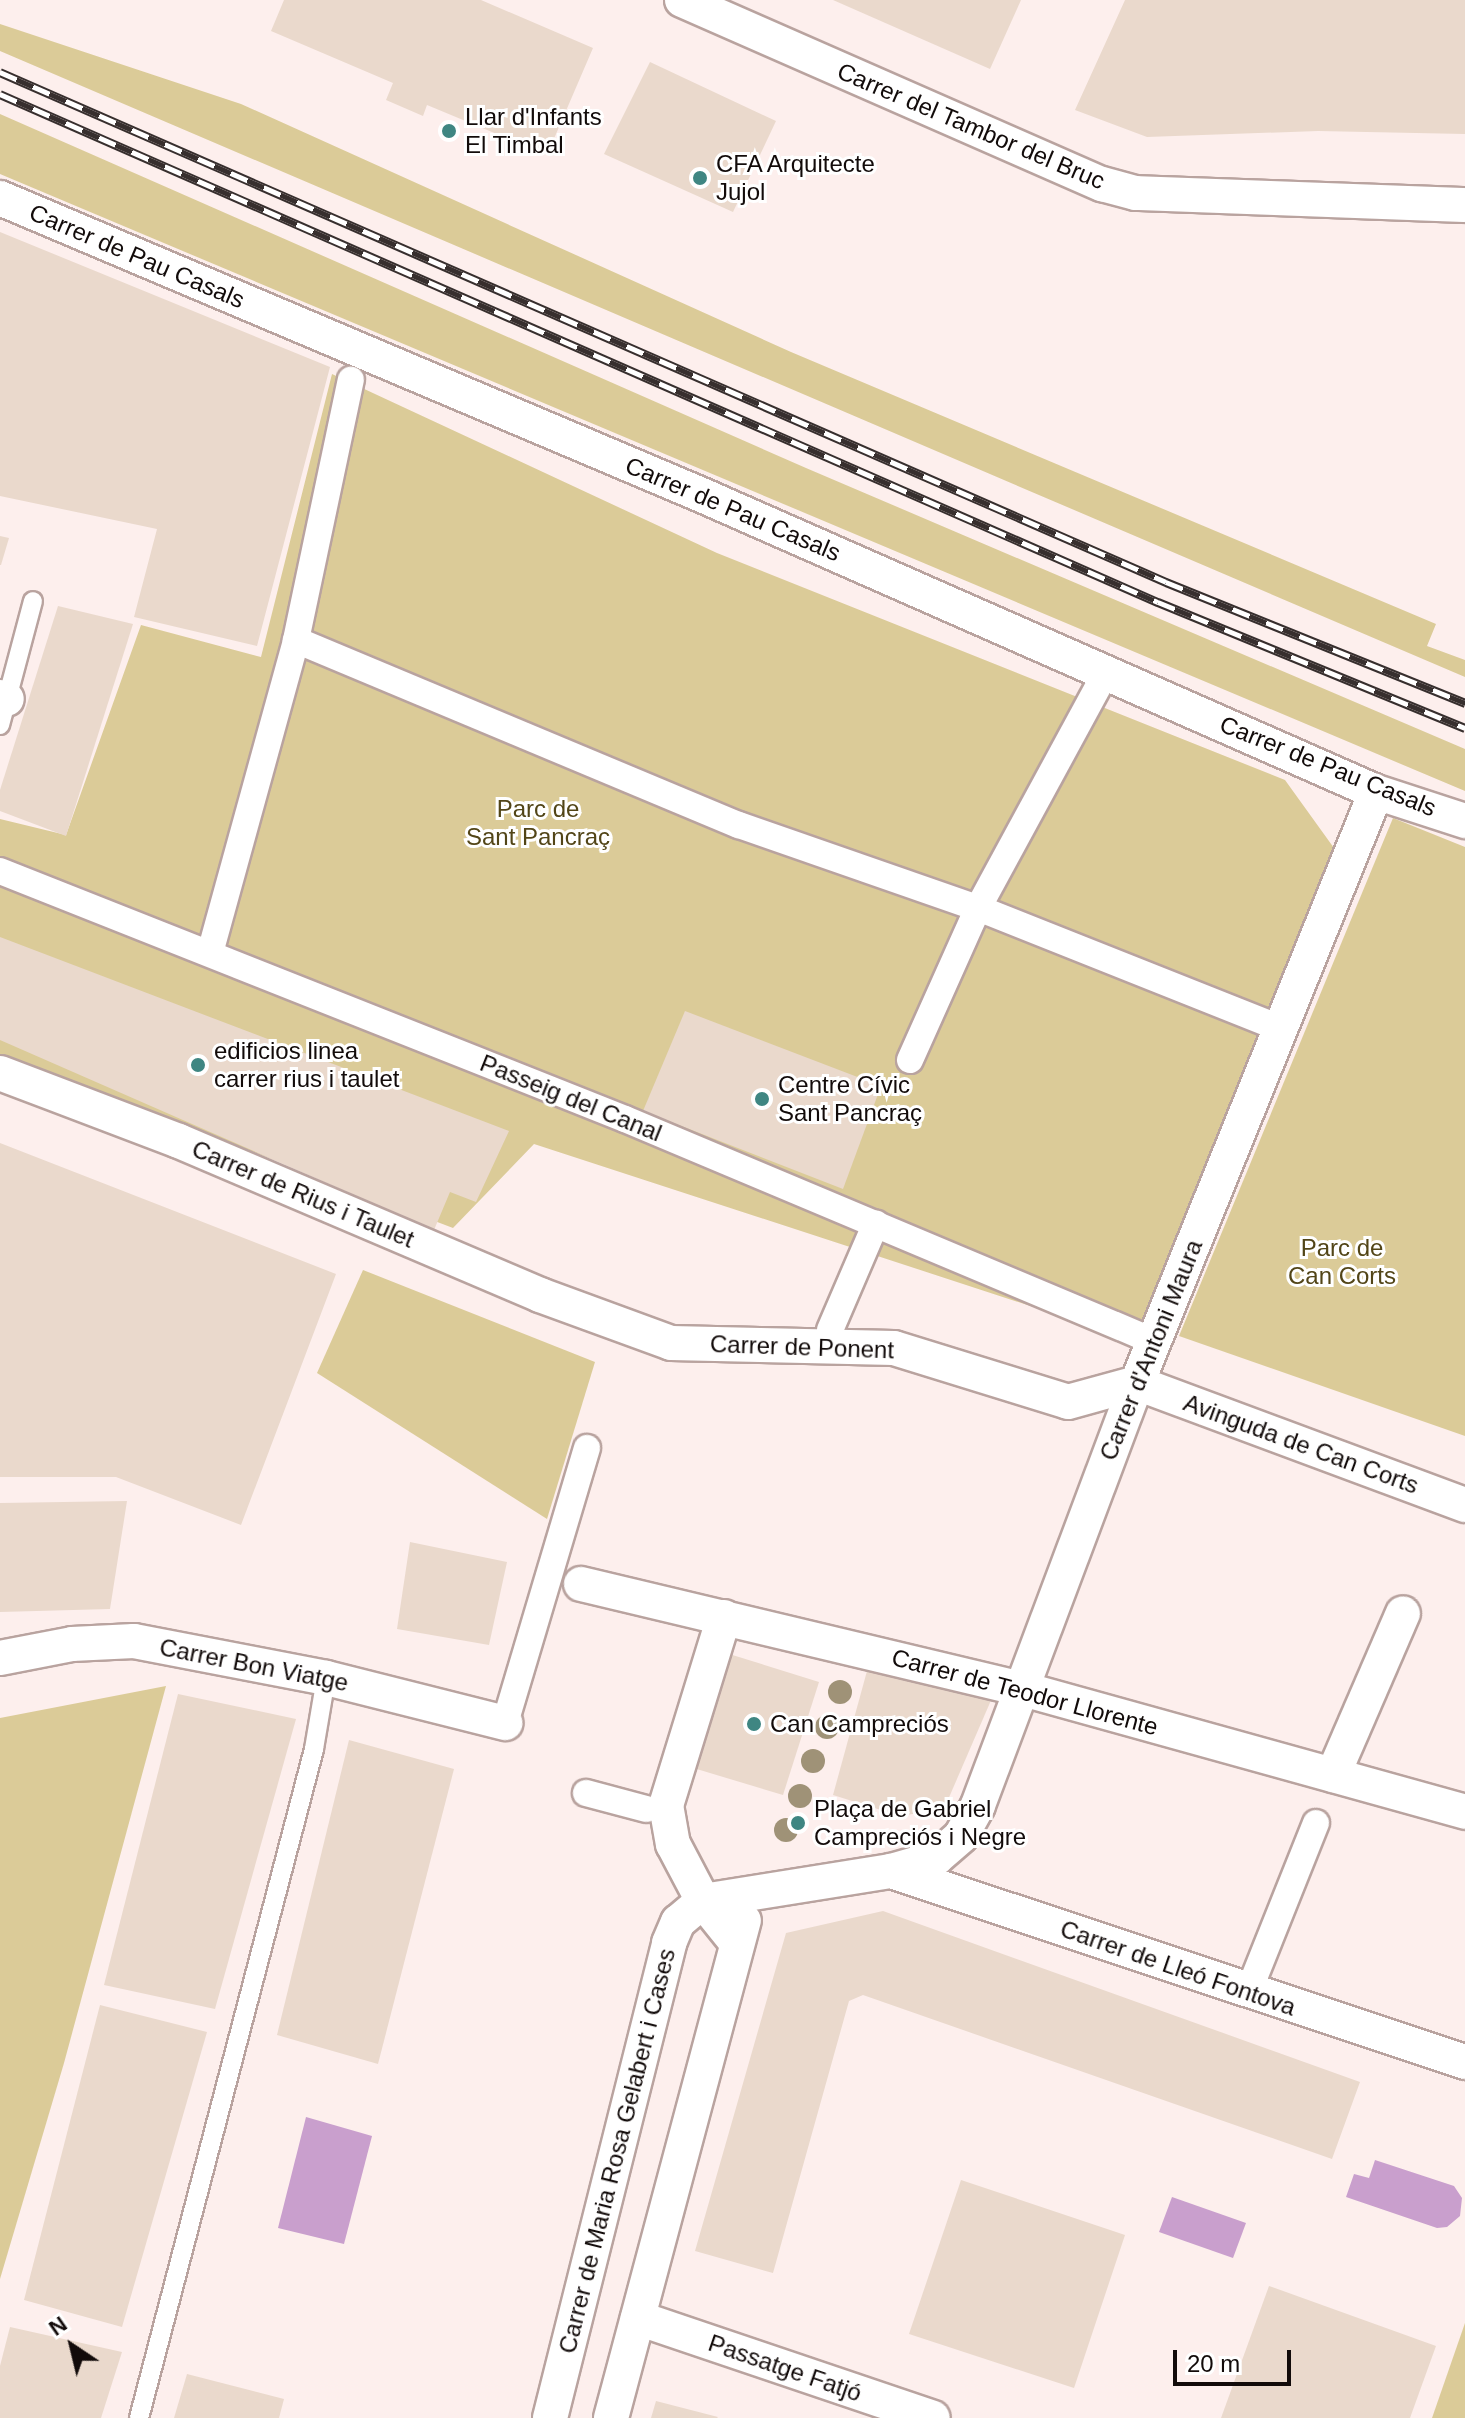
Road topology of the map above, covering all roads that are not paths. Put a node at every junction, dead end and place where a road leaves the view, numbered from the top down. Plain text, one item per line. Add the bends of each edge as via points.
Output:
1 (682, 0) edge
2 (0, 198) edge
3 (1465, 205) edge
4 (351, 380) dead end
5 (33, 601) dead end
6 (296, 640) junction
7 (1098, 687) dead end
8 (2, 707) edge
9 (1376, 792) junction
10 (1465, 821) edge
11 (0, 871) edge
12 (978, 908) junction
13 (210, 953) junction
14 (1280, 1028) junction
15 (910, 1060) dead end
16 (0, 1073) edge
17 (876, 1223) junction
18 (604, 1319) joint
19 (830, 1330) dead end
20 (1139, 1335) dead end
21 (1137, 1383) junction
22 (587, 1448) dead end
23 (1465, 1505) edge
24 (581, 1584) dead end
25 (1403, 1613) dead end
26 (724, 1617) junction
27 (0, 1658) edge
28 (326, 1678) junction
29 (1019, 1688) junction
30 (505, 1723) joint
31 (1333, 1775) junction
32 (586, 1793) dead end
33 (646, 1809) dead end
34 (1465, 1812) edge
35 (1316, 1823) dead end
36 (891, 1871) junction
37 (768, 1894) junction
38 (703, 1901) junction
39 (736, 1942) junction
40 (1248, 1993) junction
41 (1465, 2062) edge
42 (638, 2318) junction
43 (139, 2418) edge
44 (550, 2418) edge
45 (611, 2418) edge
46 (933, 2418) edge

1 - 3 street, Carrer del Tambor del Bruc via 1102,184 1136,193
2 - 9 street, Carrer de Pau Casals via 719,502
4 - 6 street
5 - 8 lane
6 - 12 street via 739,825
6 - 13 street
7 - 12 street
9 - 10 street, Carrer de Pau Casals
9 - 14 street, Carrer d'Antoni Maura
11 - 13 street, Passeig del Canal
12 - 14 street
12 - 15 street
13 - 17 street, Passeig del Canal
14 - 21 street, Carrer d'Antoni Maura
16 - 18 street, Carrer de Rius i Taulet via 179,1141
17 - 19 street
17 - 20 street, Passeig del Canal
18 - 21 street, Carrer de Ponent via 671,1343 894,1348 1068,1402
21 - 23 street, Avinguda de Can Corts
21 - 29 street, Carrer d'Antoni Maura
22 - 30 street
24 - 26 street, Carrer de Teodor Llorente
25 - 31 street
26 - 29 street, Carrer de Teodor Llorente
26 - 38 street via 666,1805 673,1844
27 - 28 street, Carrer Bon Viatge via 72,1644 134,1641
28 - 30 street, Carrer Bon Viatge
28 - 43 lane via 314,1749
29 - 31 street, Carrer de Teodor Llorente
29 - 36 street, Carrer d'Antoni Maura via 978,1805 961,1836 936,1858
31 - 34 street, Carrer de Teodor Llorente
32 - 33 street
35 - 40 street
36 - 37 street
36 - 40 street, Carrer de Lleó Fontova
37 - 38 street
37 - 39 street via 749,1911
38 - 39 street
38 - 44 street, Carrer de Maria Rosa Gelabert i Cases via 678,1922 669,1943
39 - 42 street
40 - 41 street, Carrer de Lleó Fontova
42 - 45 street
42 - 46 street, Passatge Fatjó

